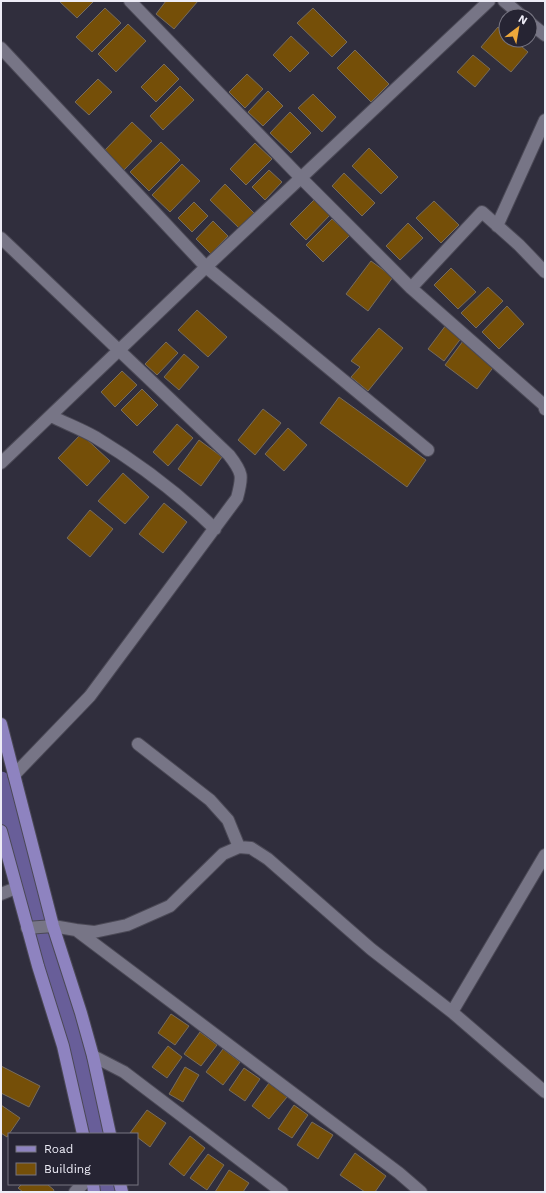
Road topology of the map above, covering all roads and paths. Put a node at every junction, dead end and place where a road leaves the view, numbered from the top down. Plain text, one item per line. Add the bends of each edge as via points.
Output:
1 (130, 1) edge
2 (489, 1) edge
3 (504, 1) edge
4 (512, 8) edge
5 (1, 48) edge
6 (545, 120) edge
7 (301, 178) junction
8 (497, 226) junction
9 (1, 238) edge
10 (206, 267) junction
11 (545, 272) edge
12 (411, 288) junction
13 (120, 350) junction
14 (545, 409) edge
15 (51, 416) junction
16 (428, 450) dead end
17 (1, 463) edge
18 (215, 529) junction
19 (1, 724) edge
20 (138, 744) dead end
21 (14, 775) junction
22 (1, 831) edge
23 (239, 846) junction
24 (545, 855) edge
25 (16, 888) junction
26 (1, 894) edge
27 (40, 927) junction
28 (76, 930) junction
29 (452, 1012) junction
30 (93, 1056) junction
31 (545, 1092) edge
32 (83, 1133) edge
33 (110, 1133) edge
34 (282, 1192) edge
35 (421, 1192) edge

1 - 7 street
2 - 7 street
3 - 4 street
5 - 10 street
6 - 8 street
7 - 10 street
7 - 12 street
8 - 11 street
8 - 12 street via 482,212
9 - 13 street
10 - 13 street
10 - 16 street
12 - 14 street via 544,405
13 - 15 street
13 - 18 street via 229,455 238,467 242,479 237,498
15 - 17 street
15 - 18 street via 94,437 137,465 198,512
18 - 21 street via 90,696
19 - 21 main road
20 - 23 street via 210,800 228,820
21 - 27 main road
22 - 25 main road
23 - 28 street via 223,854 170,906 126,925 94,932
23 - 29 street via 251,848 268,859 371,949
24 - 29 street
25 - 26 street
25 - 27 main road
27 - 28 street
27 - 30 main road via 82,1013
27 - 32 main road
28 - 35 street
29 - 31 street
30 - 33 main road
30 - 34 street via 124,1072

